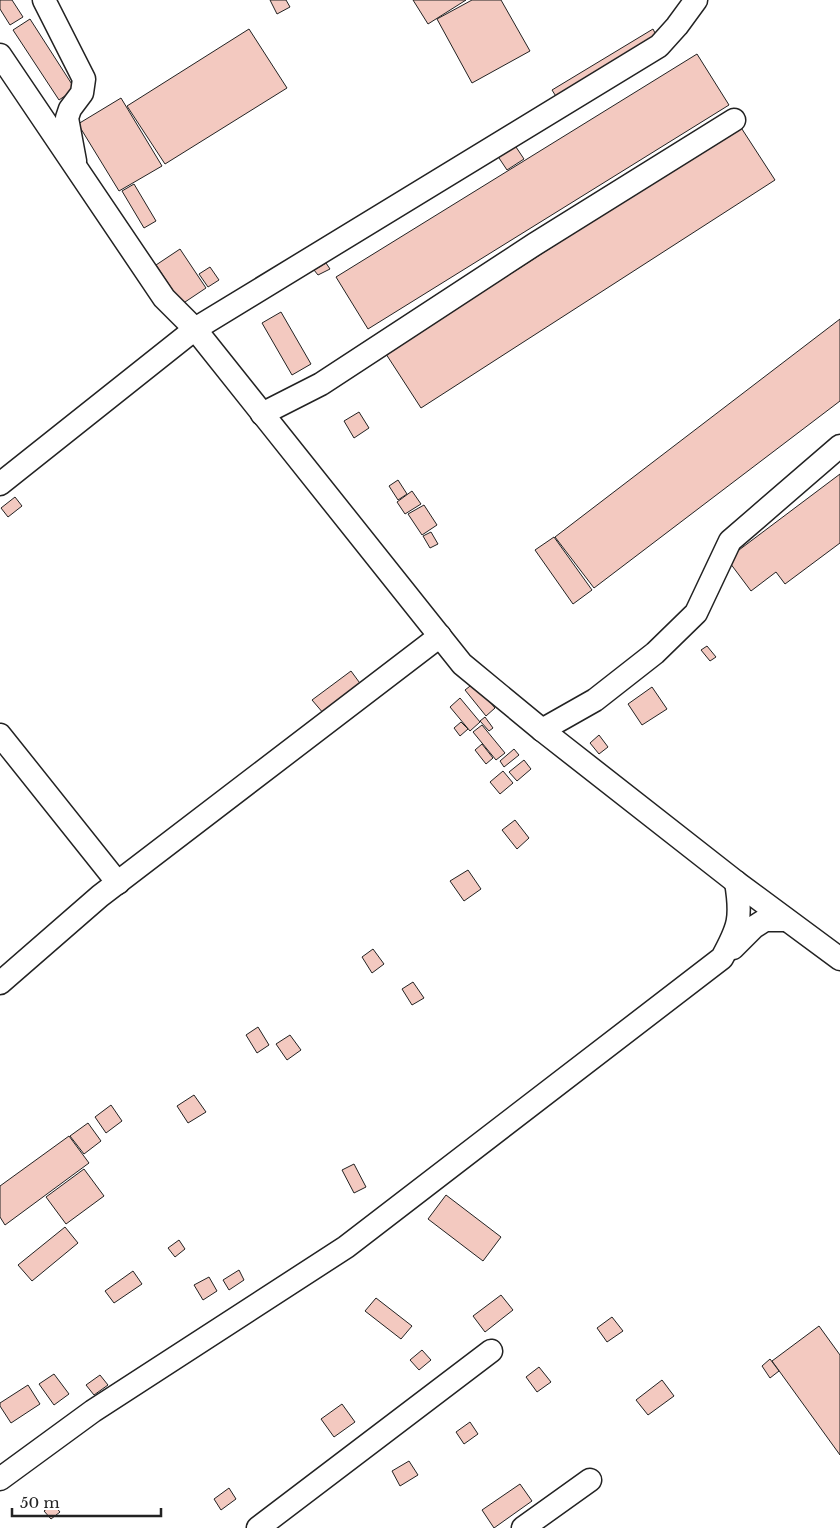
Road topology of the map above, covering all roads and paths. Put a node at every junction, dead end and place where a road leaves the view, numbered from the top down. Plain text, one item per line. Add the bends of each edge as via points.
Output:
1 (44, 0) edge
2 (696, 0) edge
3 (0, 55) edge
4 (734, 120) dead end
5 (77, 169) junction
6 (195, 329) junction
7 (262, 414) junction
8 (840, 446) edge
9 (0, 484) edge
10 (440, 636) junction
11 (542, 730) junction
12 (0, 735) edge
13 (736, 882) junction
14 (118, 883) junction
15 (786, 920) junction
16 (722, 958) junction
17 (840, 959) edge
18 (0, 983) edge
19 (491, 1351) dead end
20 (0, 1479) edge
21 (590, 1480) dead end
22 (258, 1528) edge
23 (523, 1528) edge

1 - 5 lane via 84,79 82,94 67,118
2 - 6 lane via 659,46
3 - 5 lane
4 - 7 lane via 535,244 321,384
5 - 6 lane via 164,298
6 - 7 lane
6 - 9 lane
7 - 10 lane
8 - 11 lane via 730,541 696,613 655,653 595,700
10 - 11 lane via 462,664
10 - 14 lane
11 - 13 lane
12 - 14 lane
13 - 15 lane
13 - 16 lane via 738,925
14 - 18 lane
15 - 16 lane via 765,920
15 - 17 lane
16 - 20 lane via 346,1247 93,1411
19 - 22 lane
21 - 23 lane

